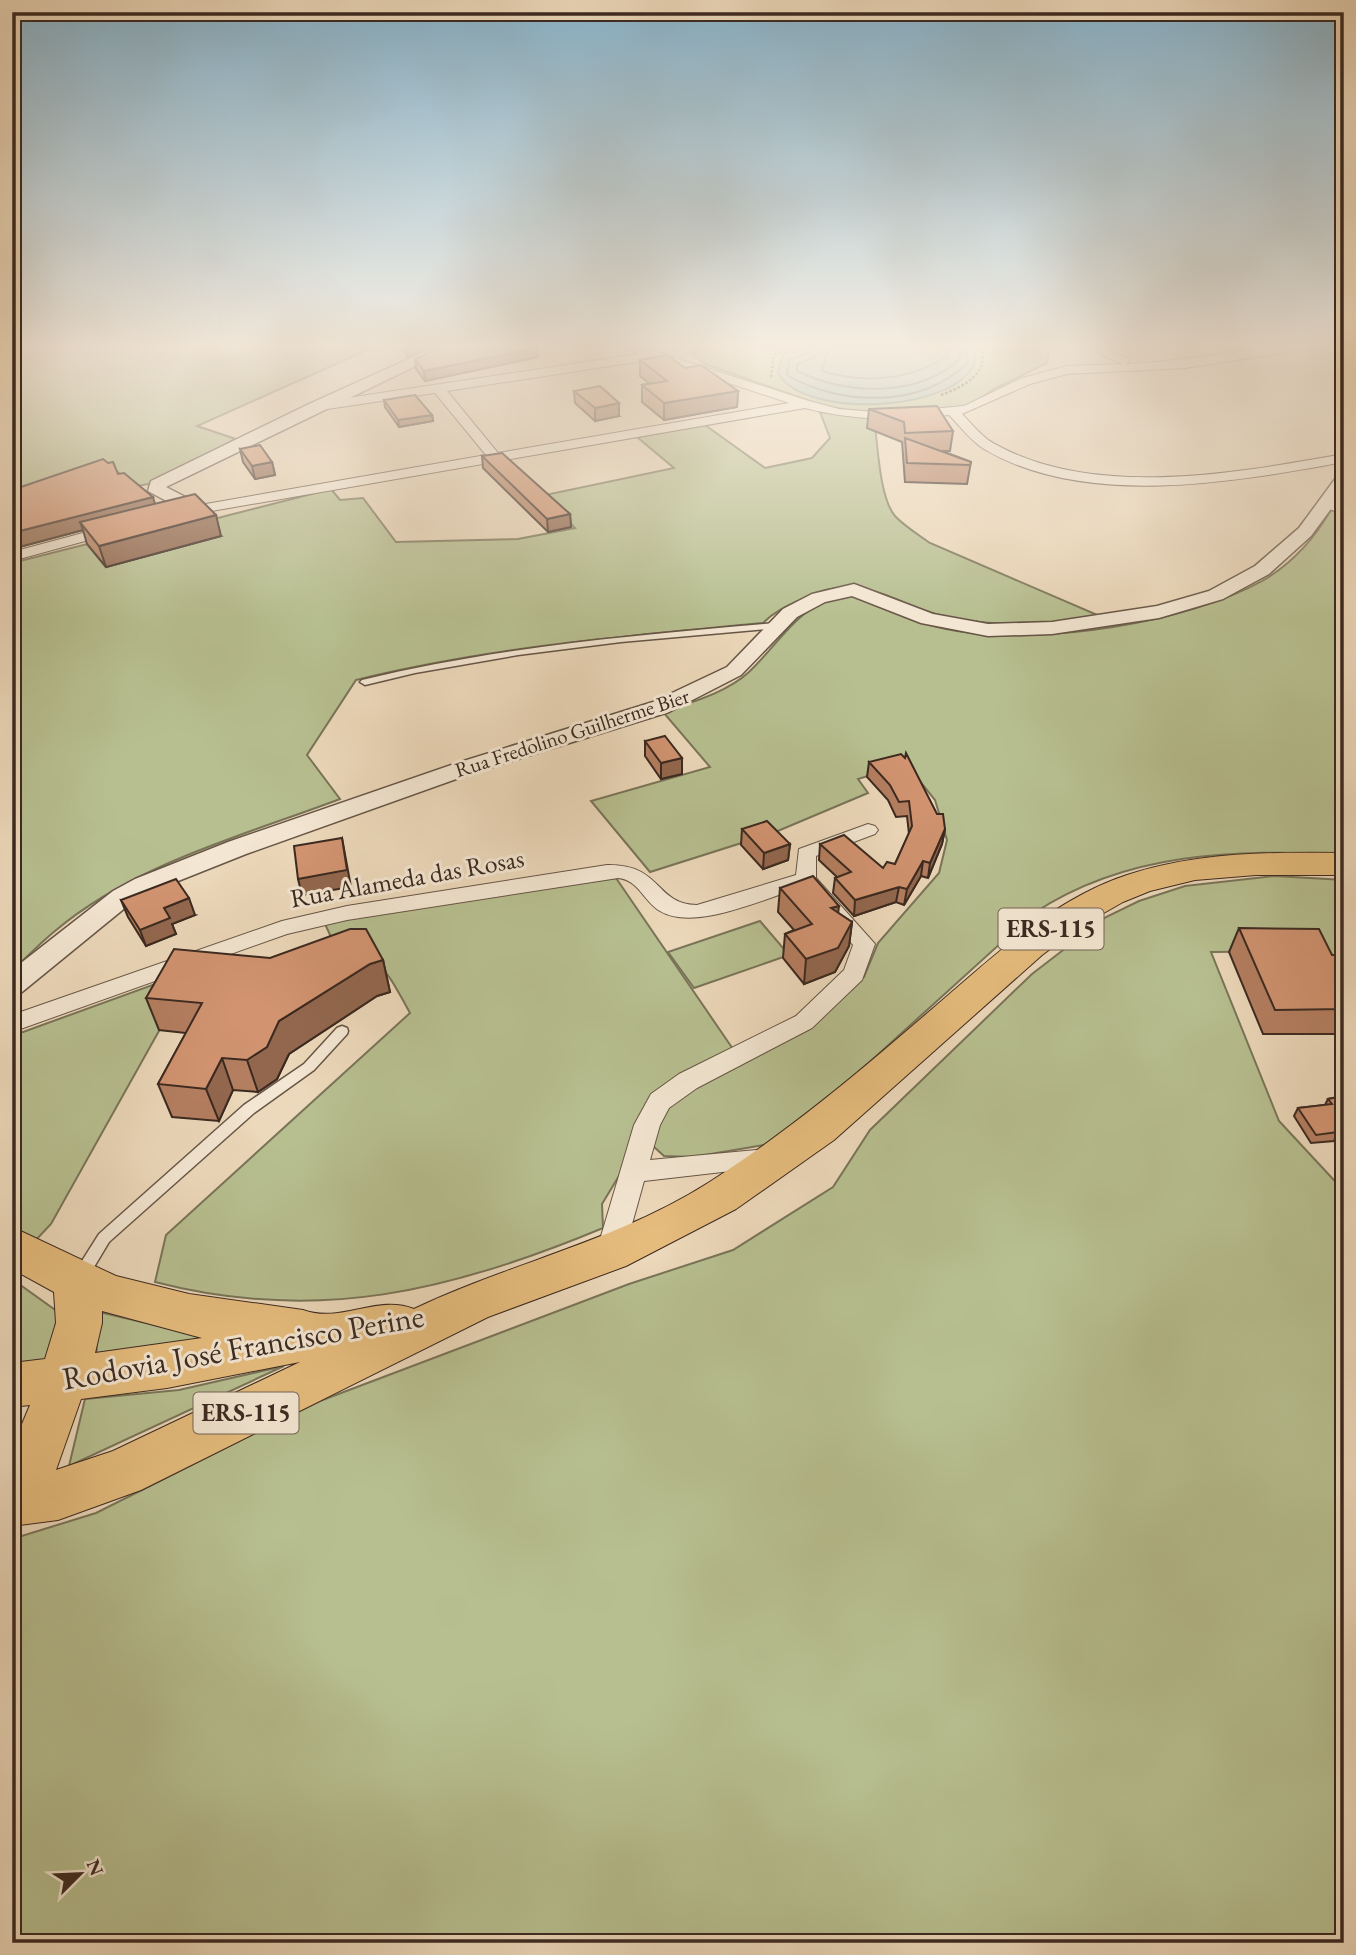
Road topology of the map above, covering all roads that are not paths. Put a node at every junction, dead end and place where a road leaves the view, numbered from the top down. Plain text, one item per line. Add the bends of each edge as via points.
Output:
1 (256, 435) edge
2 (477, 435) edge
3 (630, 435) edge
4 (971, 435) edge
5 (1344, 458) edge
6 (496, 459) junction
7 (1344, 479) edge
8 (1334, 507) edge
9 (193, 508) junction
10 (166, 515) edge
11 (127, 526) edge
12 (12, 557) edge
13 (776, 626) junction
14 (365, 681) dead end
15 (868, 830) dead end
16 (1344, 864) edge
17 (806, 880) junction
18 (12, 985) edge
19 (12, 1024) edge
20 (342, 1031) dead end
21 (782, 1156) junction
22 (633, 1172) junction
23 (12, 1246) edge
24 (610, 1253) junction
25 (77, 1283) junction
26 (472, 1303) junction
27 (342, 1335) junction
28 (63, 1381) junction
29 (12, 1385) edge
30 (12, 1492) edge
31 (12, 1500) edge

1 - 9 street via 157,485 157,491
2 - 6 street
3 - 6 street
4 - 5 street via 998,453 1047,468 1158,481 1217,478
6 - 9 street
7 - 8 street, Rua Fredolino Guilherme Bier
8 - 13 street, Rua Fredolino Guilherme Bier via 1251,578 1159,612 1052,628 988,630 928,619 866,593 842,591 803,606
9 - 10 street
11 - 12 street
13 - 14 lane via 513,652
13 - 18 street, Rua Fredolino Guilherme Bier via 734,671 661,707 453,772 144,885 122,897
15 - 17 street via 806,853
16 - 21 main road, Rodovia José Francisco Perine / ERS-115 via 1181,873 1112,893 1060,922
17 - 19 street, Rua Alameda das Rosas via 698,912 681,913 663,906 642,880 628,873 607,872 347,913 282,928
17 - 22 street via 864,944 854,974 804,1022 688,1081 660,1101 646,1125
20 - 25 lane via 309,1067 249,1109 104,1238
21 - 22 street
21 - 24 main road, Rodovia José Francisco Perine / ERS-115 via 721,1197
22 - 24 street
23 - 25 main road
24 - 26 main road, Rodovia José Francisco Perine / ERS-115
25 - 27 main road via 150,1307 214,1320
25 - 28 main road via 79,1323
26 - 27 main road, Rodovia José Francisco Perine / ERS-115
26 - 31 main road, Rodovia José Francisco Perine / ERS-115 via 123,1472 58,1495
27 - 28 main road, Rodovia José Francisco Perine / ERS-115
28 - 29 main road, Rodovia José Francisco Perine / ERS-115
28 - 30 main road via 37,1456

